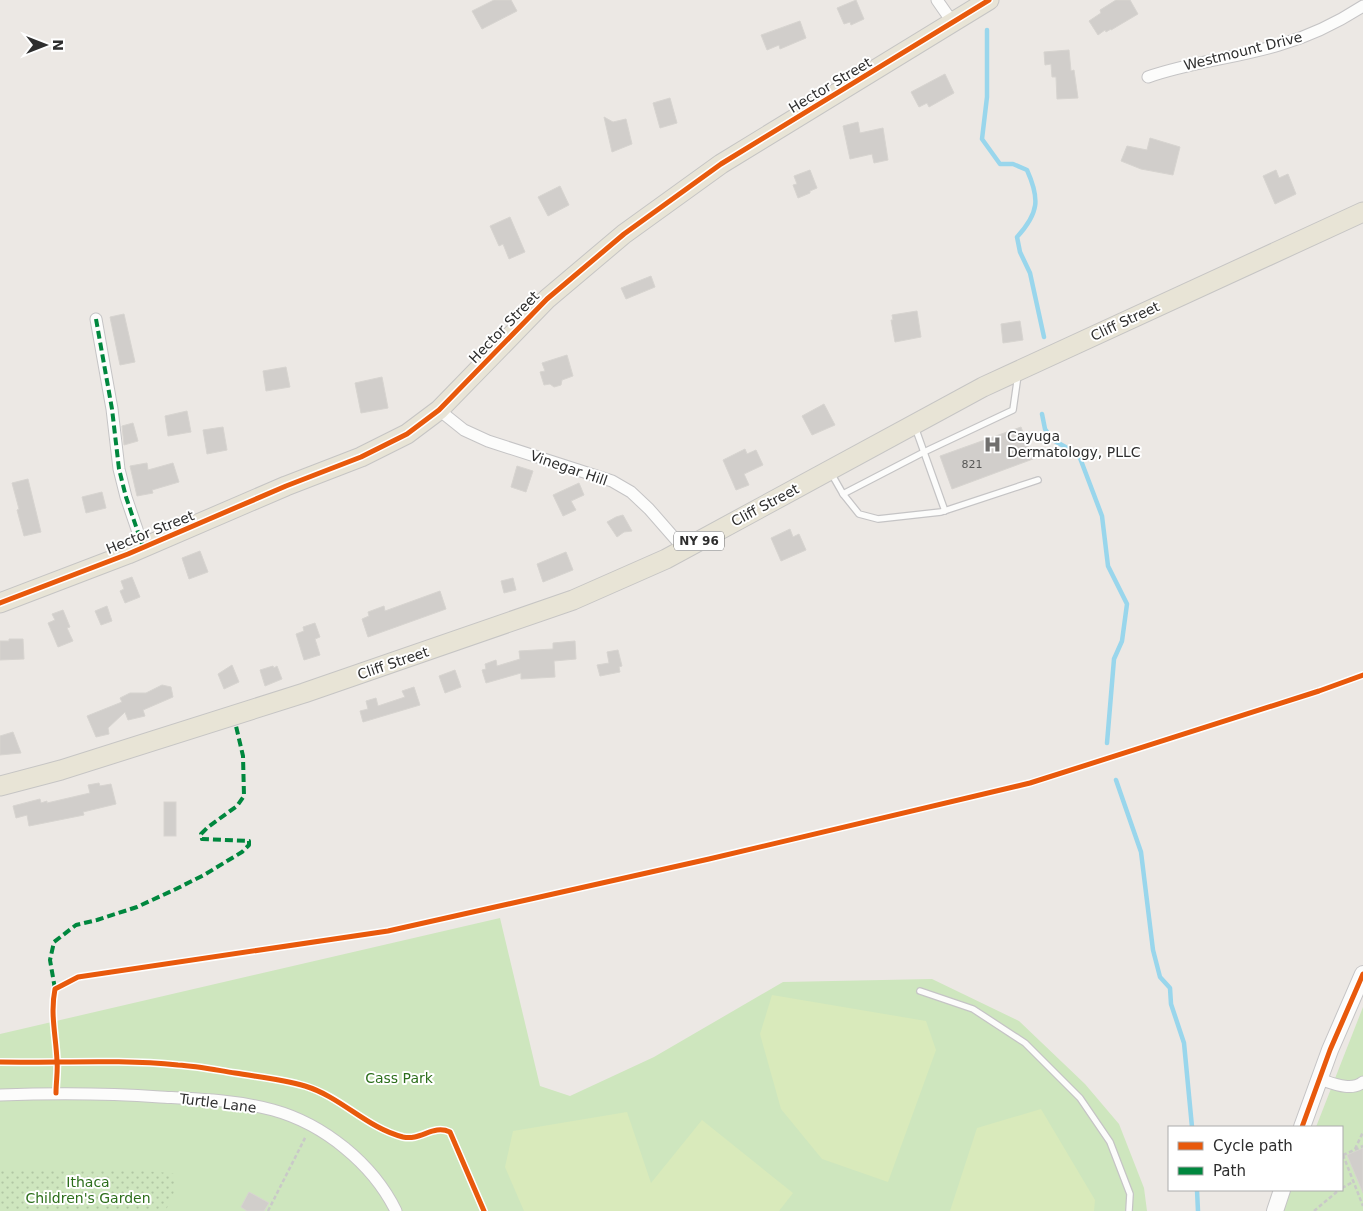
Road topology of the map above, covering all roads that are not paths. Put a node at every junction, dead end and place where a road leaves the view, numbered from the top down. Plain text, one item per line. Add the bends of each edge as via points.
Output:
1 (937, 0) edge
2 (989, 0) edge
3 (1363, 6) edge
4 (953, 23) junction
5 (1148, 77) dead end
6 (1363, 212) edge
7 (96, 320) dead end
8 (1019, 370) junction
9 (439, 410) junction
10 (914, 425) junction
11 (924, 452) junction
12 (830, 471) junction
13 (1038, 480) dead end
14 (843, 494) junction
15 (945, 511) junction
16 (144, 547) junction
17 (684, 549) junction
18 (0, 603) edge
19 (0, 786) edge
20 (1363, 974) edge
21 (920, 991) dead end
22 (1358, 996) edge
23 (1319, 1079) junction
24 (1363, 1082) edge
25 (0, 1095) edge
26 (1302, 1126) edge
27 (1282, 1191) edge
28 (396, 1211) edge
29 (1129, 1211) edge
30 (1275, 1211) edge

1 - 4 street
2 - 4 main road, Hector Street
3 - 5 street, Westmount Drive via 1341,21 1296,40 1173,68
4 - 9 main road, Hector Street via 721,164 624,234 547,299
6 - 8 main road, Cliff Street / NY 96
7 - 16 street via 119,469
8 - 10 main road, Cliff Street / NY 96
8 - 11 lane via 1013,410
9 - 16 main road, Hector Street via 408,434 361,457
9 - 17 street, Vinegar Hill via 480,438 612,481 631,492
10 - 11 lane
10 - 12 main road, Cliff Street / NY 96
11 - 14 lane
11 - 15 lane
12 - 14 lane
12 - 17 main road, Cliff Street / NY 96
13 - 15 lane
14 - 15 lane via 859,514 878,519
16 - 18 main road, Hector Street
17 - 19 main road, Cliff Street / NY 96 via 544,611 295,696
20 - 22 main road
21 - 29 lane via 973,1009 1025,1043 1080,1098 1110,1142 1130,1194
22 - 23 main road via 1336,1034
23 - 24 street via 1341,1086 1359,1086
23 - 26 main road
25 - 28 street, Turtle Lane via 137,1095 217,1100 273,1110 312,1126 349,1152 378,1182
27 - 30 main road

